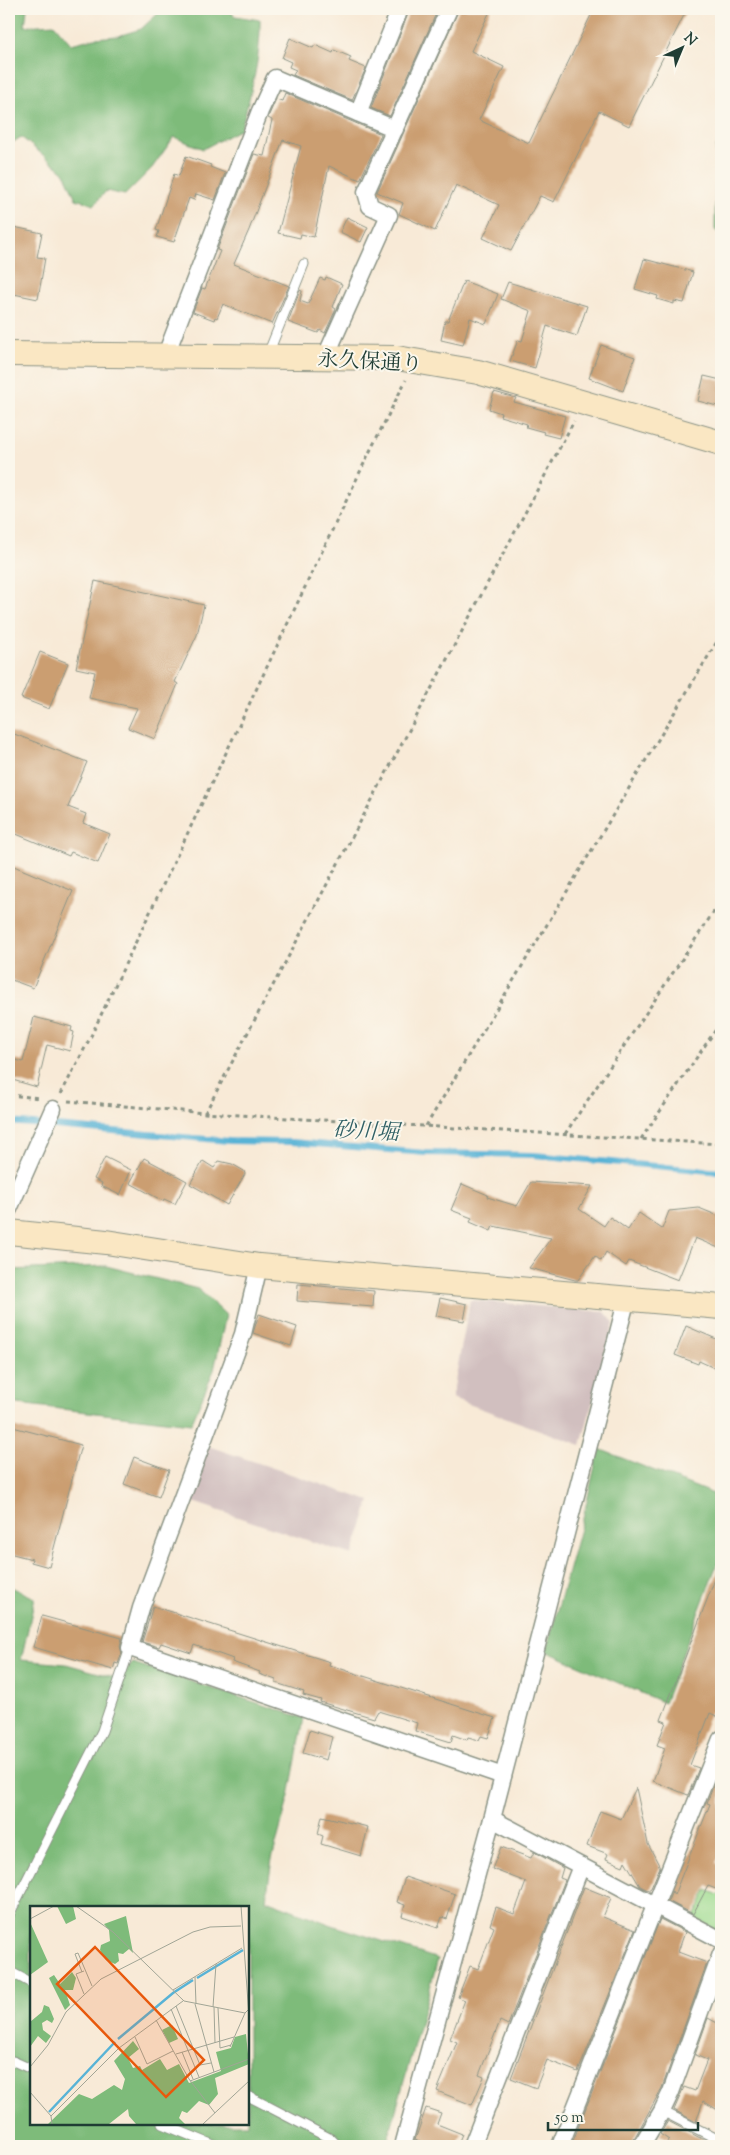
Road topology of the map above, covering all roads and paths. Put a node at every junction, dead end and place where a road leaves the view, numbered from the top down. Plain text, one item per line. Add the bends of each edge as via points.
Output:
1 (400, 9) edge
2 (449, 9) edge
3 (358, 112) junction
4 (395, 129) junction
5 (304, 264) dead end
6 (9, 354) edge
7 (164, 357) junction
8 (266, 357) junction
9 (325, 358) junction
10 (416, 362) junction
11 (584, 403) junction
12 (721, 443) edge
13 (721, 635) edge
14 (721, 902) edge
15 (721, 1022) edge
16 (9, 1095) edge
17 (56, 1105) junction
18 (205, 1113) junction
19 (426, 1126) junction
20 (565, 1134) junction
21 (641, 1139) junction
22 (721, 1144) edge
23 (9, 1209) edge
24 (9, 1232) edge
25 (259, 1266) junction
26 (627, 1298) junction
27 (721, 1307) edge
28 (130, 1648) junction
29 (721, 1740) edge
30 (503, 1776) junction
31 (492, 1819) junction
32 (581, 1866) junction
33 (655, 1906) junction
34 (9, 1915) edge
35 (721, 1940) edge
36 (721, 1954) edge
37 (9, 1971) edge
38 (30, 1982) edge
39 (13, 2061) dead end
40 (30, 2068) edge
41 (249, 2097) edge
42 (662, 2111) junction
43 (164, 2125) edge
44 (721, 2141) edge
45 (216, 2146) edge
46 (338, 2146) edge
47 (403, 2146) edge
48 (472, 2146) edge
49 (560, 2146) edge
50 (641, 2146) edge

1 - 3 street
2 - 4 street
3 - 4 street
3 - 7 street via 275,78
4 - 9 street via 366,192 370,206 389,215
5 - 8 lane
6 - 7 street, 永久保通り
7 - 8 street, 永久保通り
8 - 9 street, 永久保通り
9 - 10 street, 永久保通り via 397,358
10 - 11 street, 永久保通り via 478,372
10 - 17 path via 369,453
11 - 12 street, 永久保通り
11 - 18 path
13 - 19 path
14 - 20 path
15 - 21 path
16 - 17 path
17 - 18 path
17 - 23 street
18 - 19 path
19 - 20 path
20 - 21 path
21 - 22 path
24 - 25 street via 106,1242
25 - 26 street
25 - 28 street via 243,1334 141,1608
26 - 27 street
26 - 30 street
28 - 30 street
28 - 34 lane via 102,1731
29 - 33 street
30 - 31 street
31 - 32 street
31 - 47 street
32 - 33 street
32 - 48 street
33 - 35 street
33 - 49 street
36 - 42 street
37 - 38 lane
39 - 40 lane
41 - 46 lane via 331,2139
42 - 44 lane
42 - 50 street
43 - 45 lane

